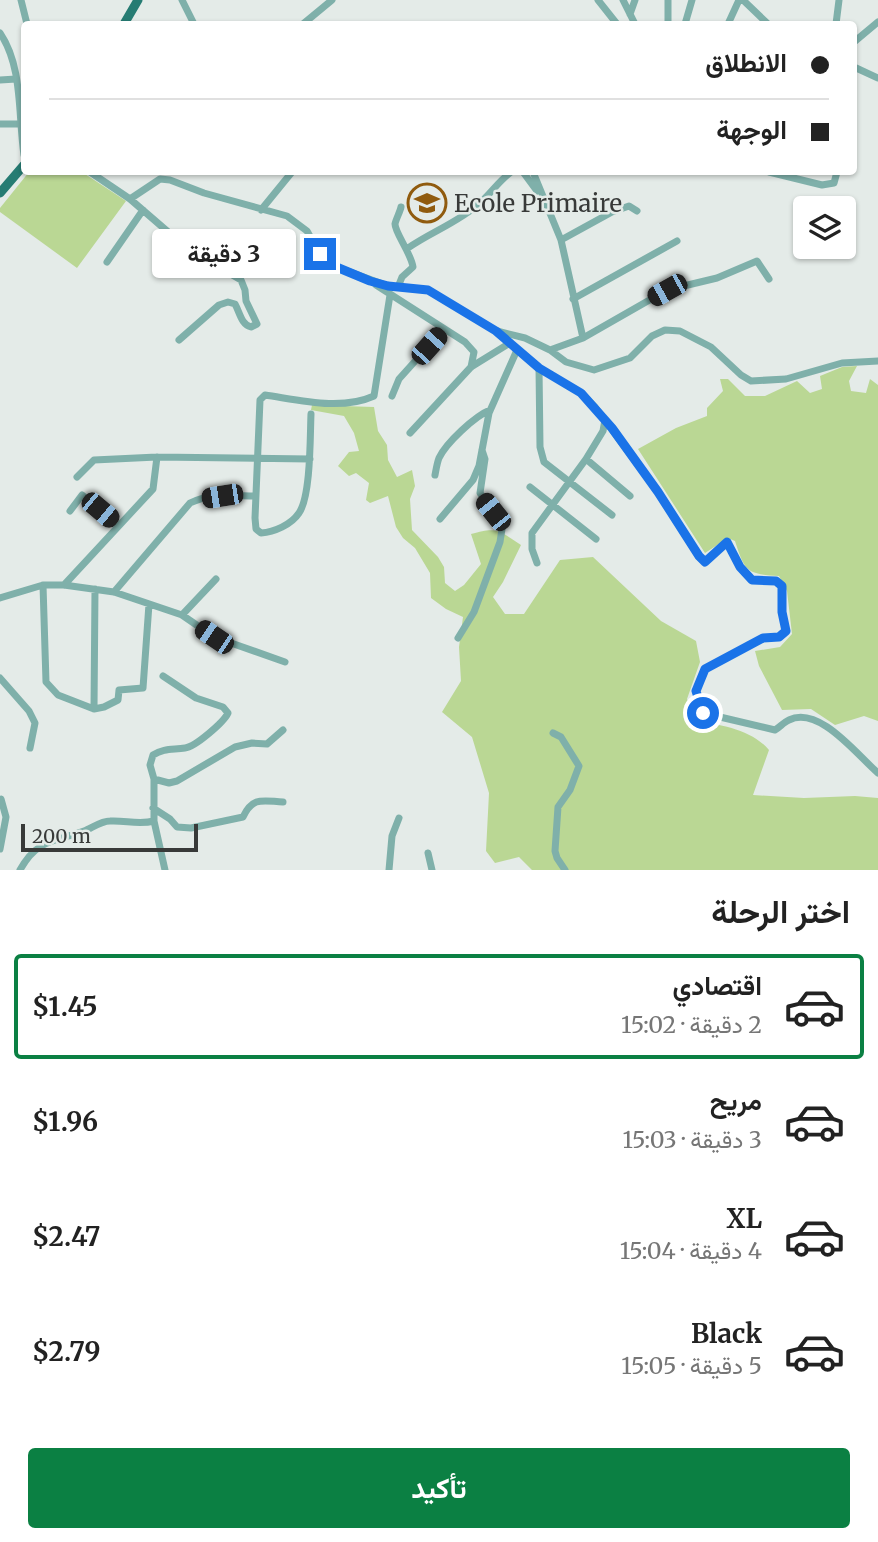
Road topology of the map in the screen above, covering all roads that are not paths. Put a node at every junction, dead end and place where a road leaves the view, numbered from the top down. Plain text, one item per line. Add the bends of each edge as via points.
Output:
1 (21, 0) edge
2 (138, 0) edge
3 (182, 0) edge
4 (332, 0) edge
5 (598, 0) edge
6 (624, 0) edge
7 (635, 0) edge
8 (668, 0) edge
9 (692, 0) edge
10 (839, 0) edge
11 (744, 1) edge
12 (630, 14) junction
13 (26, 21) edge
14 (126, 21) edge
15 (192, 21) edge
16 (307, 21) edge
17 (615, 21) edge
18 (634, 21) edge
19 (668, 21) edge
20 (686, 21) edge
21 (730, 21) edge
22 (765, 21) edge
23 (836, 21) edge
24 (878, 22) edge
25 (0, 33) edge
26 (857, 40) edge
27 (857, 68) edge
28 (878, 78) edge
29 (16, 79) junction
30 (0, 80) edge
31 (0, 124) edge
32 (20, 124) junction
33 (21, 132) edge
34 (21, 168) edge
35 (97, 175) edge
36 (162, 175) edge
37 (290, 175) edge
38 (507, 175) edge
39 (528, 175) edge
40 (534, 175) edge
41 (788, 175) edge
42 (802, 175) edge
43 (836, 175) edge
44 (804, 180) junction
45 (0, 193) edge
46 (130, 199) junction
47 (545, 203) junction
48 (401, 207) dead end
49 (144, 210) junction
50 (261, 210) junction
51 (637, 211) dead end
52 (561, 240) junction
53 (677, 241) dead end
54 (408, 248) junction
55 (107, 262) dead end
56 (769, 279) dead end
57 (370, 281) junction
58 (398, 287) junction
59 (390, 295) junction
60 (573, 299) junction
61 (444, 329) junction
62 (496, 331) junction
63 (583, 338) junction
64 (179, 340) dead end
65 (510, 343) junction
66 (517, 349) junction
67 (550, 350) junction
68 (878, 361) edge
69 (471, 367) junction
70 (539, 368) junction
71 (392, 396) dead end
72 (490, 410) junction
73 (311, 414) dead end
74 (605, 420) junction
75 (410, 433) dead end
76 (482, 450) junction
77 (158, 457) junction
78 (258, 457) junction
79 (586, 458) junction
80 (310, 459) junction
81 (435, 475) dead end
82 (77, 477) dead end
83 (570, 481) junction
84 (530, 487) dead end
85 (255, 496) junction
86 (630, 496) dead end
87 (553, 505) junction
88 (71, 511) dead end
89 (612, 515) dead end
90 (440, 519) dead end
91 (117, 525) junction
92 (596, 539) dead end
93 (537, 563) dead end
94 (216, 579) dead end
95 (43, 585) junction
96 (64, 585) junction
97 (95, 589) junction
98 (114, 592) junction
99 (0, 598) edge
100 (149, 604) junction
101 (182, 615) junction
102 (457, 638) dead end
103 (285, 662) dead end
104 (163, 676) dead end
105 (0, 678) edge
106 (94, 709) junction
107 (283, 730) dead end
108 (553, 733) dead end
109 (30, 748) dead end
110 (878, 773) edge
111 (153, 779) junction
112 (1, 799) edge
113 (284, 802) dead end
114 (152, 808) junction
115 (399, 818) dead end
116 (154, 821) junction
117 (0, 849) edge
118 (428, 853) dead end
119 (20, 870) edge
120 (164, 870) edge
121 (388, 870) edge
122 (432, 870) edge
123 (565, 870) edge

1 - 13 street
2 - 14 main road
3 - 15 street
4 - 16 street
5 - 17 street
6 - 12 street
7 - 12 street
8 - 19 street
9 - 20 street
10 - 23 street
11 - 21 street
11 - 22 street
12 - 18 street
24 - 26 street
25 - 29 street via 9,47
27 - 28 street
29 - 30 street
29 - 32 street
31 - 32 street
32 - 33 street
34 - 45 main road
35 - 46 street
36 - 46 street
36 - 50 street
37 - 50 street
38 - 54 street via 453,223
39 - 47 street
40 - 47 street
41 - 44 street
42 - 44 street
43 - 44 street via 834,183 822,185
46 - 49 street
47 - 52 street
48 - 54 street via 395,224
49 - 55 street
49 - 64 street via 189,250 241,280 250,313 256,318 257,324 246,326 235,304 219,304
50 - 57 street via 287,216 307,231 326,260
51 - 52 street via 629,206 612,212
52 - 60 street
53 - 60 street
54 - 58 street via 414,267
56 - 63 street via 757,261 716,278 667,290
57 - 58 street
57 - 59 street
58 - 62 street via 428,290
59 - 61 street
59 - 78 street via 373,396 321,403 265,395 260,400
60 - 63 street
61 - 69 street via 474,352
61 - 71 street via 399,379
62 - 65 street
62 - 67 street
63 - 67 street
65 - 66 street
65 - 69 street
66 - 70 street
66 - 72 street
67 - 68 street via 566,362 594,370 631,358 652,336 665,330 680,331 710,347 751,381 786,379 842,363
69 - 75 street
70 - 74 street via 581,393
70 - 83 street via 541,455
72 - 76 street
72 - 81 street via 439,457
73 - 80 street
74 - 79 street
74 - 110 street via 705,562 727,542 752,580 776,581 782,586 786,631 705,669 696,691 703,713 775,730 790,719 810,718 833,730
76 - 90 street via 473,480
76 - 102 street via 480,494 502,529 474,612
77 - 78 street
77 - 82 street via 94,460
77 - 91 street via 153,489
78 - 80 street
78 - 85 street
79 - 83 street
79 - 86 street
80 - 85 street via 303,505 298,515 281,527 261,533 256,529
83 - 87 street
83 - 89 street
84 - 87 street
85 - 98 street via 222,496 190,503
87 - 92 street
87 - 93 street via 533,533
88 - 91 street via 82,495
91 - 96 street
94 - 101 street
95 - 96 street
95 - 99 street
95 - 106 street via 46,682 58,695
96 - 97 street
97 - 98 street
97 - 106 street
98 - 100 street
100 - 101 street
100 - 106 street via 143,688 119,690 118,700
101 - 103 street via 214,637
104 - 111 street via 228,713 192,747 153,755
105 - 109 street via 35,723
107 - 111 street via 268,744 235,747 177,781
108 - 123 street via 561,737 579,766 558,807 555,851
111 - 114 street
112 - 117 street via 6,817
113 - 114 street via 257,801 243,817 191,828 177,827
114 - 116 street
115 - 121 street
116 - 119 street via 107,820 55,838 39,846
116 - 120 street
118 - 122 street

